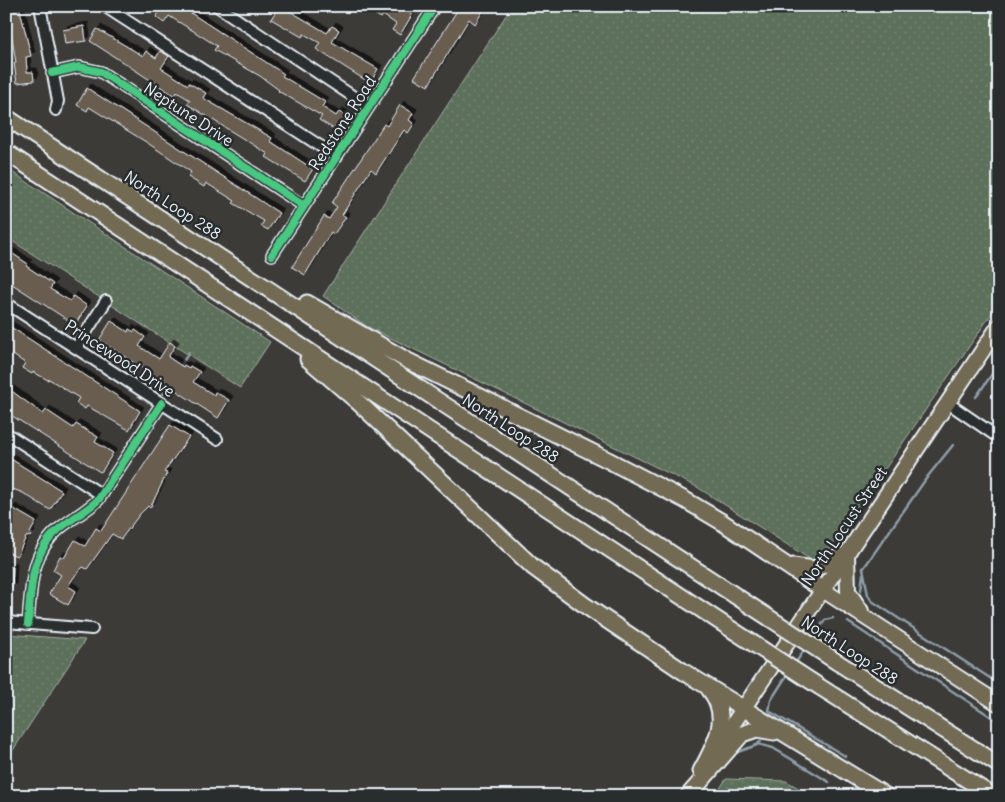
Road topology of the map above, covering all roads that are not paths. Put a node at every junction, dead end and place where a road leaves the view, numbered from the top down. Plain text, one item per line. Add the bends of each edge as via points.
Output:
1 (40, 6) edge
2 (104, 6) edge
3 (217, 6) edge
4 (435, 6) edge
5 (52, 72) junction
6 (369, 107) junction
7 (56, 110) dead end
8 (6, 117) edge
9 (6, 152) edge
10 (336, 156) junction
11 (304, 206) junction
12 (152, 213) junction
13 (272, 255) dead end
14 (224, 294) junction
15 (106, 301) dead end
16 (6, 303) edge
17 (999, 326) edge
18 (76, 348) junction
19 (162, 403) junction
20 (948, 403) junction
21 (6, 434) edge
22 (999, 438) edge
23 (217, 439) dead end
24 (102, 495) junction
25 (847, 554) junction
26 (784, 563) junction
27 (823, 590) junction
28 (868, 619) junction
29 (6, 622) edge
30 (28, 624) junction
31 (92, 628) dead end
32 (704, 684) junction
33 (999, 704) edge
34 (744, 709) junction
35 (800, 744) junction
36 (999, 765) edge
37 (701, 771) junction
38 (687, 796) edge
39 (886, 796) edge
40 (993, 796) edge

1 - 5 street
2 - 10 street
3 - 6 street
4 - 6 street, Redstone Road
5 - 7 street via 58,101
5 - 11 street, Neptune Drive via 79,67 101,72
6 - 10 street, Redstone Road
8 - 12 highway, North Loop 288
9 - 14 highway
10 - 11 street, Redstone Road
11 - 13 street, Redstone Road
12 - 26 highway via 213,244 381,347 685,500
12 - 36 highway, North Loop 288, bridge via 836,662
14 - 32 highway via 334,381 557,586
14 - 40 highway, bridge via 820,687
15 - 18 street
16 - 18 street, Princewood Drive
17 - 20 main road, North Locust Street
18 - 19 street, Princewood Drive
19 - 23 street, Princewood Drive
19 - 24 street
20 - 22 street
20 - 25 main road, North Locust Street
21 - 24 street
24 - 30 street via 87,510 60,528 43,547 34,567
25 - 26 highway via 814,569
25 - 27 main road, North Locust Street
25 - 28 main road via 848,591
26 - 27 highway
27 - 28 main road
27 - 34 main road, North Locust Street
28 - 33 main road
29 - 30 street
30 - 31 street
32 - 34 highway
32 - 37 highway via 715,696 721,722 715,745
34 - 35 highway
34 - 37 main road, North Locust Street
35 - 38 highway via 768,729 749,730 737,737
35 - 39 highway
37 - 38 main road, North Locust Street

